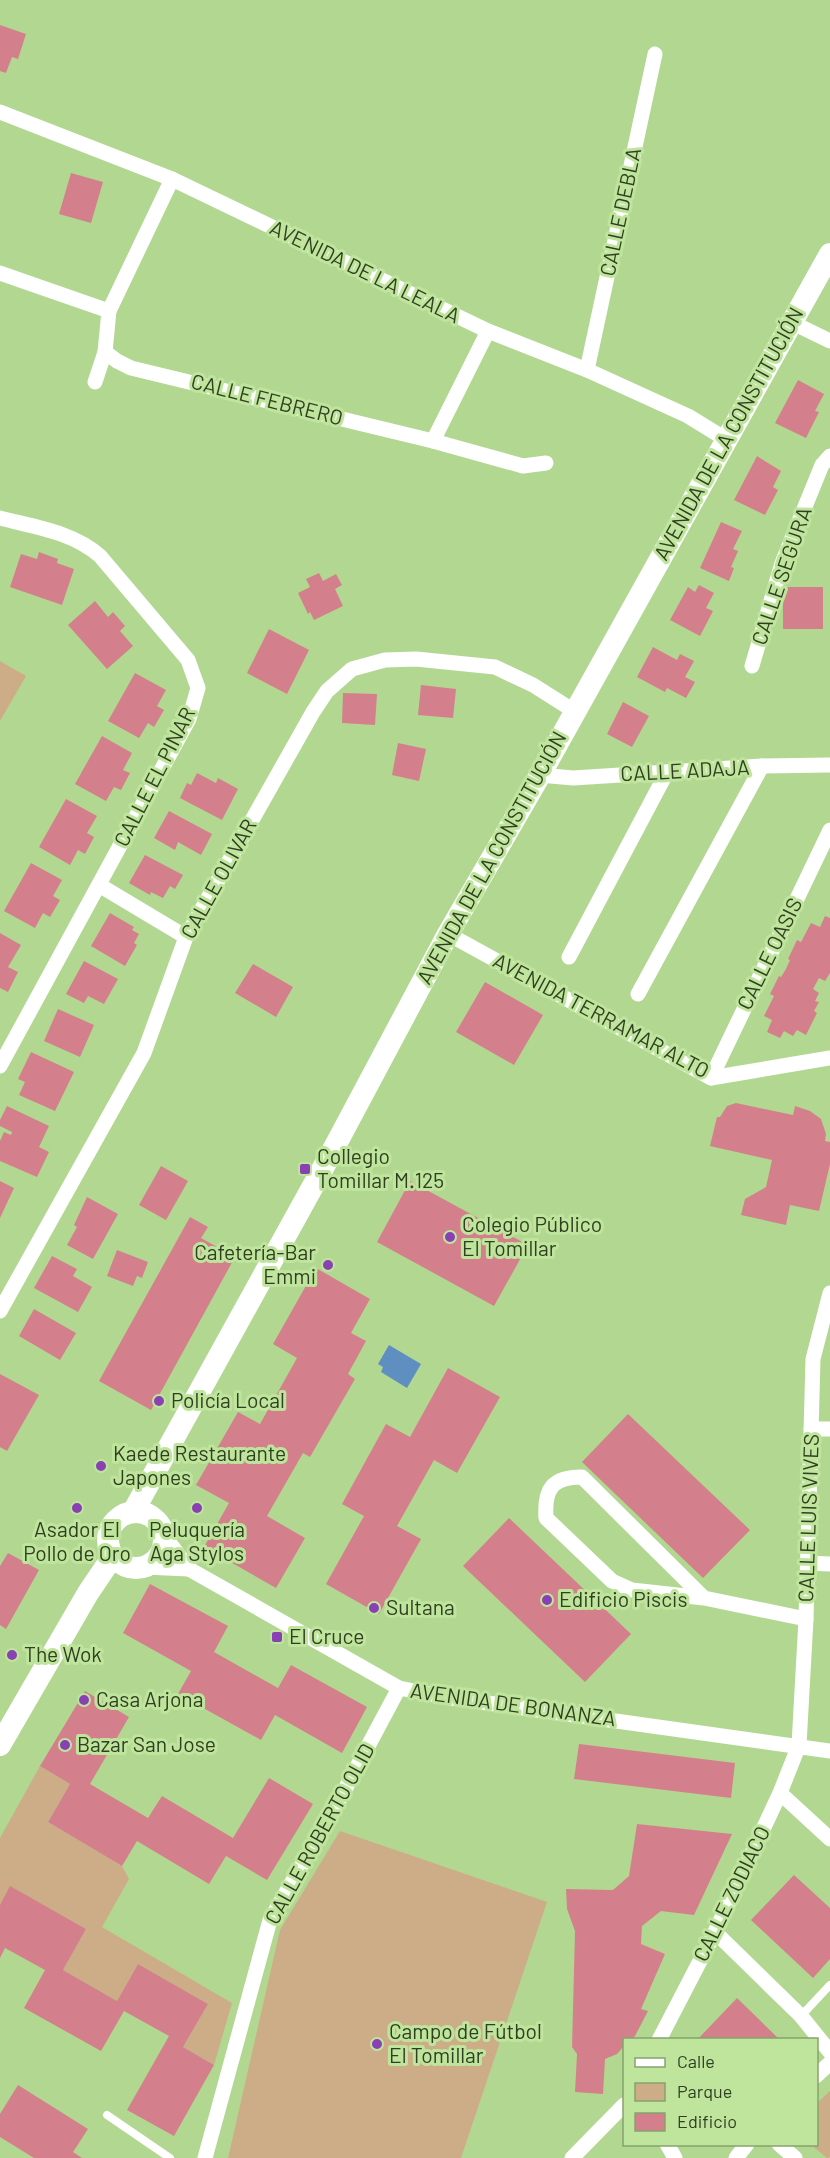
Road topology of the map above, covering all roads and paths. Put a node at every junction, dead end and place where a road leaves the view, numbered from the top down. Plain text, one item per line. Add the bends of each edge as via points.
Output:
1 (655, 54) dead end
2 (0, 112) edge
3 (172, 179) junction
4 (830, 254) edge
5 (0, 273) edge
6 (109, 311) junction
7 (791, 322) junction
8 (488, 331) junction
9 (830, 341) edge
10 (105, 352) junction
11 (587, 370) junction
12 (95, 382) dead end
13 (727, 440) junction
14 (433, 441) junction
15 (830, 456) edge
16 (546, 463) dead end
17 (0, 518) edge
18 (752, 666) dead end
19 (574, 711) junction
20 (830, 765) edge
21 (762, 766) junction
22 (668, 772) junction
23 (540, 775) junction
24 (830, 830) edge
25 (99, 885) junction
26 (448, 934) junction
27 (186, 937) junction
28 (569, 957) dead end
29 (638, 994) dead end
30 (830, 1058) edge
31 (0, 1066) edge
32 (711, 1078) junction
33 (830, 1293) edge
34 (0, 1311) edge
35 (811, 1429) junction
36 (830, 1429) edge
37 (159, 1466) junction
38 (133, 1512) junction
39 (159, 1527) junction
40 (129, 1563) junction
41 (807, 1563) junction
42 (830, 1564) edge
43 (189, 1569) junction
44 (704, 1598) junction
45 (806, 1618) junction
46 (399, 1688) junction
47 (0, 1745) edge
48 (799, 1745) junction
49 (830, 1751) edge
50 (780, 1793) junction
51 (830, 1839) edge
52 (715, 1932) junction
53 (830, 1985) edge
54 (801, 2016) junction
55 (660, 2038) edge
56 (830, 2052) edge
57 (830, 2063) edge
58 (818, 2074) edge
59 (623, 2106) edge
60 (107, 2115) dead end
61 (746, 2146) edge
62 (780, 2146) edge
63 (170, 2158) edge
64 (205, 2158) edge
65 (572, 2158) edge
66 (736, 2158) edge
67 (795, 2158) edge

1 - 11 street, CALLE DEBLA
2 - 3 street, AVENIDA DE LA LEALA
3 - 6 street
3 - 8 street, AVENIDA DE LA LEALA
4 - 7 main road, AVENIDA DE LA CONSTITUCIÓN
5 - 6 street
6 - 10 street
7 - 9 street
7 - 13 main road, AVENIDA DE LA CONSTITUCIÓN
8 - 11 street, AVENIDA DE LA LEALA
8 - 14 street
10 - 12 street
10 - 14 street, CALLE FEBRERO via 131,368
11 - 13 street, AVENIDA DE LA LEALA via 688,416
13 - 19 main road, AVENIDA DE LA CONSTITUCIÓN
14 - 16 street, CALLE FEBRERO via 523,466
15 - 18 street, CALLE SEGURA via 822,465 782,563
17 - 25 street, CALLE EL PINAR via 87,544 188,660 198,688 189,719
19 - 23 main road, AVENIDA DE LA CONSTITUCIÓN
19 - 27 street, CALLE OLIVAR via 495,667 417,659 385,660 352,669 327,691 313,712
20 - 21 street, CALLE ADAJA
21 - 22 street, CALLE ADAJA
21 - 29 street
22 - 23 street, CALLE ADAJA via 573,778
22 - 28 street
23 - 26 main road, AVENIDA DE LA CONSTITUCIÓN
24 - 32 street, CALLE OASIS
25 - 27 street
25 - 31 street, CALLE EL PINAR
26 - 32 street, AVENIDA TERRAMAR ALTO
26 - 37 main road, AVENIDA DE LA CONSTITUCIÓN
27 - 34 street, CALLE OLIVAR via 144,1053
30 - 32 street, AVENIDA TERRAMAR ALTO
33 - 35 street, CALLE LUIS VIVES via 813,1359
35 - 36 street
35 - 41 street, CALLE LUIS VIVES
37 - 38 main road, AVENIDA DE LA CONSTITUCIÓN
37 - 39 main road, AVENIDA DE LA CONSTITUCIÓN
38 - 39 main road via 147,1514
38 - 40 main road via 116,1520 108,1537 108,1547
39 - 40 main road via 164,1543 153,1562
39 - 43 street, AVENIDA DE BONANZA
40 - 43 street, AVENIDA DE BONANZA
40 - 47 main road via 88,1593
41 - 42 street
41 - 45 street, CALLE LUIS VIVES
43 - 46 street, AVENIDA DE BONANZA
44 - 44 street via 582,1477 557,1482 547,1491 546,1518 612,1581 632,1590
44 - 45 street
45 - 48 street, CALLE LUIS VIVES
46 - 48 street, AVENIDA DE BONANZA
46 - 64 street, CALLE ROBERTO OLID via 270,1920
48 - 49 street, AVENIDA DE BONANZA
48 - 50 street, CALLE ZODIACO
50 - 51 street
50 - 52 street, CALLE ZODIACO
52 - 54 street
52 - 55 street, CALLE ZODIACO
53 - 54 lane
54 - 56 street
57 - 58 street
59 - 65 street
60 - 63 lane
61 - 66 street
62 - 67 street

